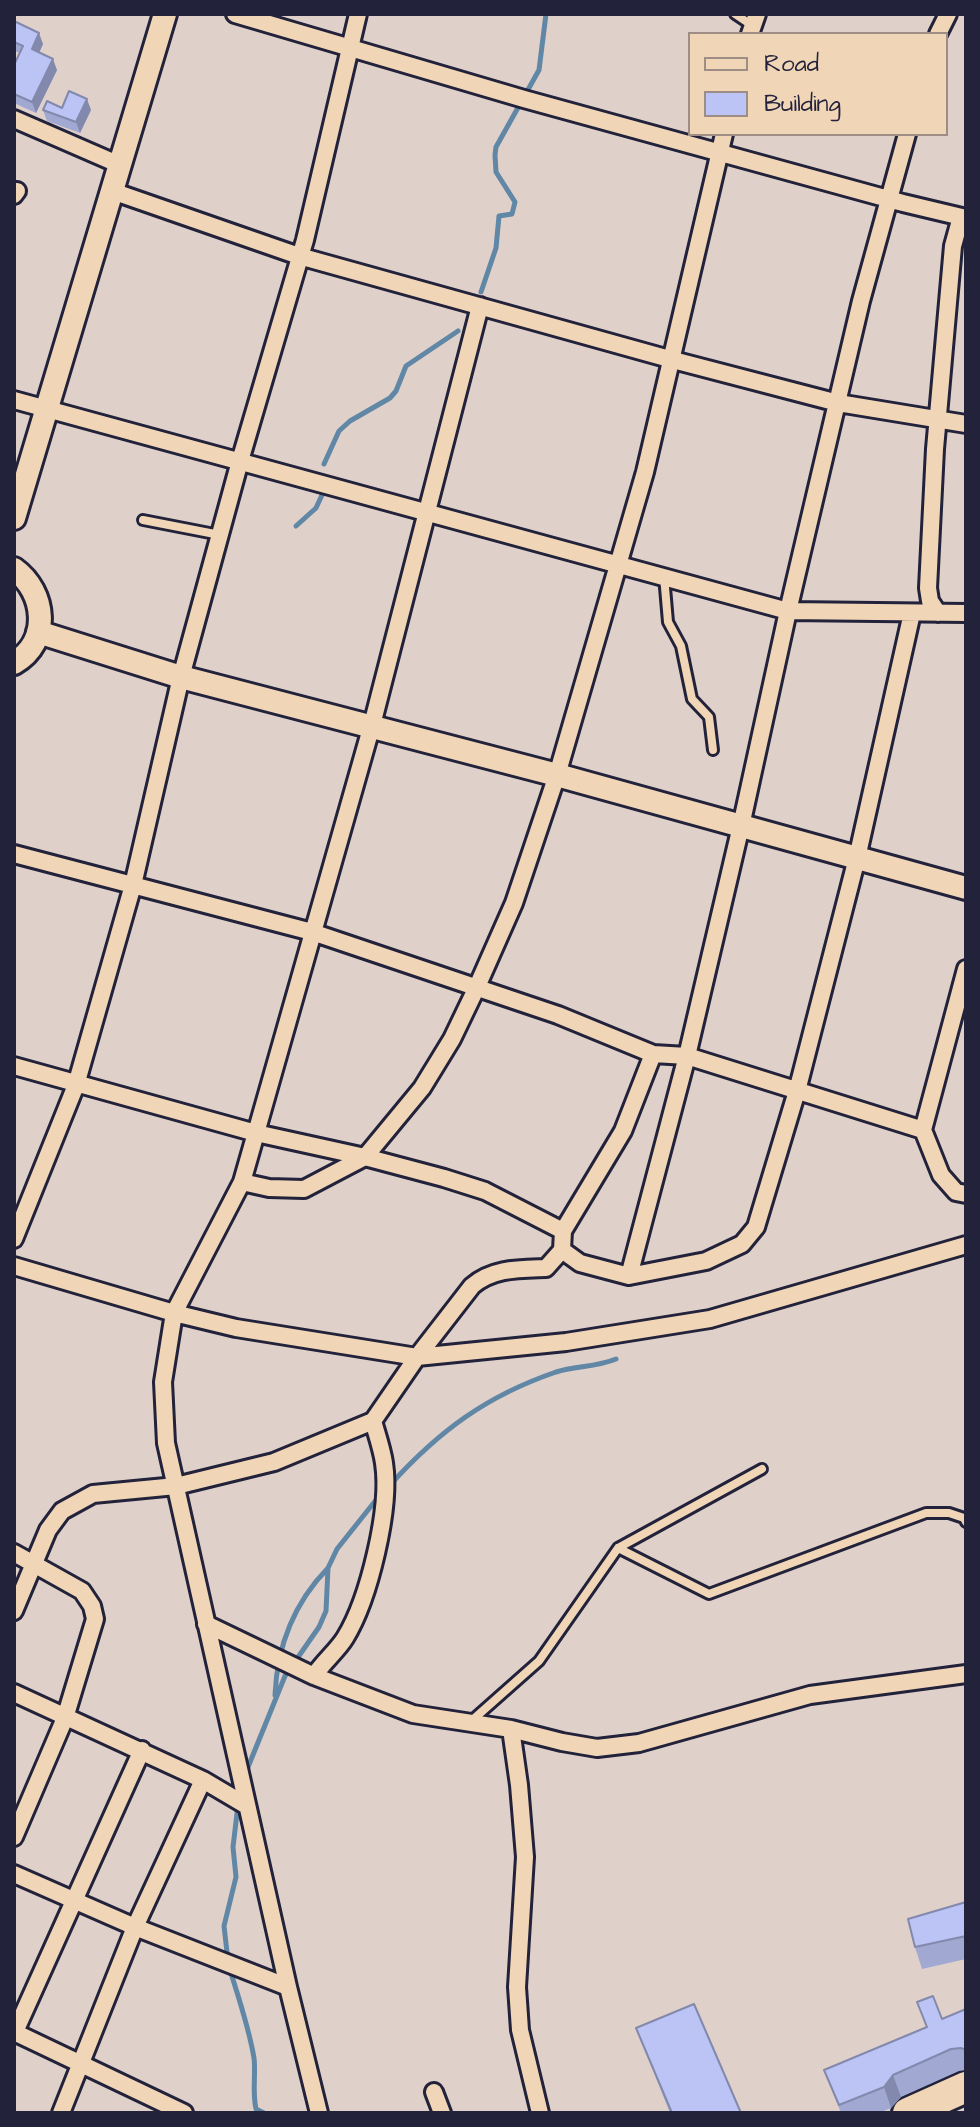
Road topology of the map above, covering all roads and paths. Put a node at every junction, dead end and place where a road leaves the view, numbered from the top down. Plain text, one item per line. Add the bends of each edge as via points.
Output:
1 (165, 14) edge
2 (235, 14) edge
3 (358, 14) edge
4 (735, 14) edge
5 (948, 14) edge
6 (753, 25) edge
7 (939, 32) edge
8 (349, 47) junction
9 (14, 119) edge
10 (723, 136) edge
11 (906, 136) edge
12 (719, 152) junction
13 (120, 165) junction
14 (112, 191) junction
15 (889, 198) junction
16 (963, 217) edge
17 (299, 256) junction
18 (480, 306) junction
19 (673, 360) junction
20 (14, 400) edge
21 (838, 403) junction
22 (46, 410) junction
23 (939, 418) junction
24 (966, 424) edge
25 (240, 461) junction
26 (425, 513) junction
27 (14, 518) edge
28 (143, 520) dead end
29 (220, 535) junction
30 (617, 565) junction
31 (14, 569) edge
32 (664, 576) junction
33 (928, 588) junction
34 (788, 611) junction
35 (915, 613) junction
36 (938, 613) junction
37 (966, 613) edge
38 (38, 632) junction
39 (14, 663) edge
40 (181, 677) junction
41 (372, 725) junction
42 (713, 750) dead end
43 (557, 775) junction
44 (741, 826) junction
45 (14, 854) edge
46 (857, 858) junction
47 (133, 885) junction
48 (966, 888) edge
49 (312, 932) junction
50 (966, 969) edge
51 (476, 989) junction
52 (653, 1054) junction
53 (687, 1056) junction
54 (14, 1066) edge
55 (76, 1085) junction
56 (797, 1091) junction
57 (923, 1130) junction
58 (256, 1133) junction
59 (365, 1157) junction
60 (242, 1182) junction
61 (966, 1194) edge
62 (563, 1231) junction
63 (14, 1239) edge
64 (966, 1245) edge
65 (562, 1250) junction
66 (14, 1266) edge
67 (629, 1276) junction
68 (174, 1313) junction
69 (417, 1357) junction
70 (373, 1421) junction
71 (762, 1469) dead end
72 (176, 1486) junction
73 (966, 1522) edge
74 (618, 1548) junction
75 (14, 1553) edge
76 (33, 1564) junction
77 (14, 1611) edge
78 (206, 1624) junction
79 (966, 1674) edge
80 (314, 1676) junction
81 (14, 1693) edge
82 (65, 1718) junction
83 (468, 1724) junction
84 (511, 1729) junction
85 (142, 1750) junction
86 (203, 1780) junction
87 (247, 1806) junction
88 (14, 1837) edge
89 (14, 1874) edge
90 (74, 1900) junction
91 (135, 1927) junction
92 (288, 1987) junction
93 (14, 2033) edge
94 (80, 2064) junction
95 (966, 2087) edge
96 (434, 2092) dead end
97 (915, 2111) edge
98 (61, 2113) edge
99 (184, 2113) edge
100 (319, 2113) edge
101 (442, 2113) edge
102 (540, 2113) edge

1 - 13 street
2 - 8 street
3 - 8 street
4 - 6 lane
5 - 7 street
8 - 12 street
8 - 17 street
9 - 13 street
10 - 12 street
11 - 15 street
12 - 15 street
12 - 19 street
13 - 14 street
14 - 17 street
14 - 22 street
15 - 16 street
15 - 21 street
16 - 23 street via 953,246
17 - 18 street
17 - 25 street
18 - 19 street
18 - 26 street
19 - 21 street
19 - 30 street
20 - 22 street
21 - 23 street
21 - 34 street
22 - 25 street
22 - 27 street
23 - 24 street
23 - 33 street
25 - 26 street
25 - 29 street
26 - 30 street
26 - 41 street
28 - 29 lane
29 - 40 street
30 - 32 street
30 - 43 street
31 - 38 street via 38,597
32 - 34 street
32 - 42 lane via 668,622 681,646 692,699 709,717
33 - 35 street
33 - 36 street
34 - 35 street
34 - 44 street
35 - 36 street
35 - 46 street
36 - 37 street
38 - 39 street via 32,647
38 - 40 street
40 - 41 street
40 - 47 street
41 - 43 street
41 - 49 street
43 - 44 street
43 - 51 street via 514,903
44 - 46 street
44 - 53 street
45 - 47 street
46 - 48 street
46 - 56 street
47 - 49 street
47 - 55 street
49 - 51 street
49 - 58 street
50 - 57 street
51 - 52 street
51 - 59 street via 422,1088
52 - 53 street
52 - 62 street via 623,1131
53 - 56 street
53 - 67 street
54 - 55 street
55 - 58 street
55 - 63 street
56 - 57 street
56 - 67 street via 756,1227 742,1244 706,1261
57 - 61 street via 941,1175 956,1192
58 - 59 street
58 - 60 street
59 - 60 street via 304,1189
59 - 62 street via 485,1191
60 - 68 street
62 - 65 street
64 - 69 street via 710,1319 566,1342
65 - 67 street via 580,1263
65 - 69 street via 546,1268 483,1277
66 - 68 street
68 - 69 street
68 - 72 street via 163,1382 166,1443
69 - 70 street
70 - 72 street via 274,1462
70 - 80 street via 384,1464 385,1496 373,1567 345,1639
71 - 74 lane
72 - 76 street via 93,1494 62,1511
72 - 78 street
73 - 74 lane via 949,1513 926,1513 709,1594
74 - 83 lane via 539,1661
75 - 76 street
76 - 77 street
76 - 82 street via 82,1591 95,1619
78 - 80 street
78 - 87 street
79 - 84 street via 810,1695 639,1743 597,1748
80 - 83 street via 413,1714
81 - 82 street
82 - 85 street
82 - 88 street
83 - 84 street
84 - 102 street via 525,1857 517,1987 520,2030
85 - 86 street
85 - 90 street
86 - 87 street
86 - 91 street
87 - 92 street
89 - 90 street
90 - 91 street
90 - 93 street
91 - 92 street
91 - 94 street
92 - 100 street
93 - 94 street
94 - 98 street
94 - 99 street
95 - 97 highway
96 - 101 street

